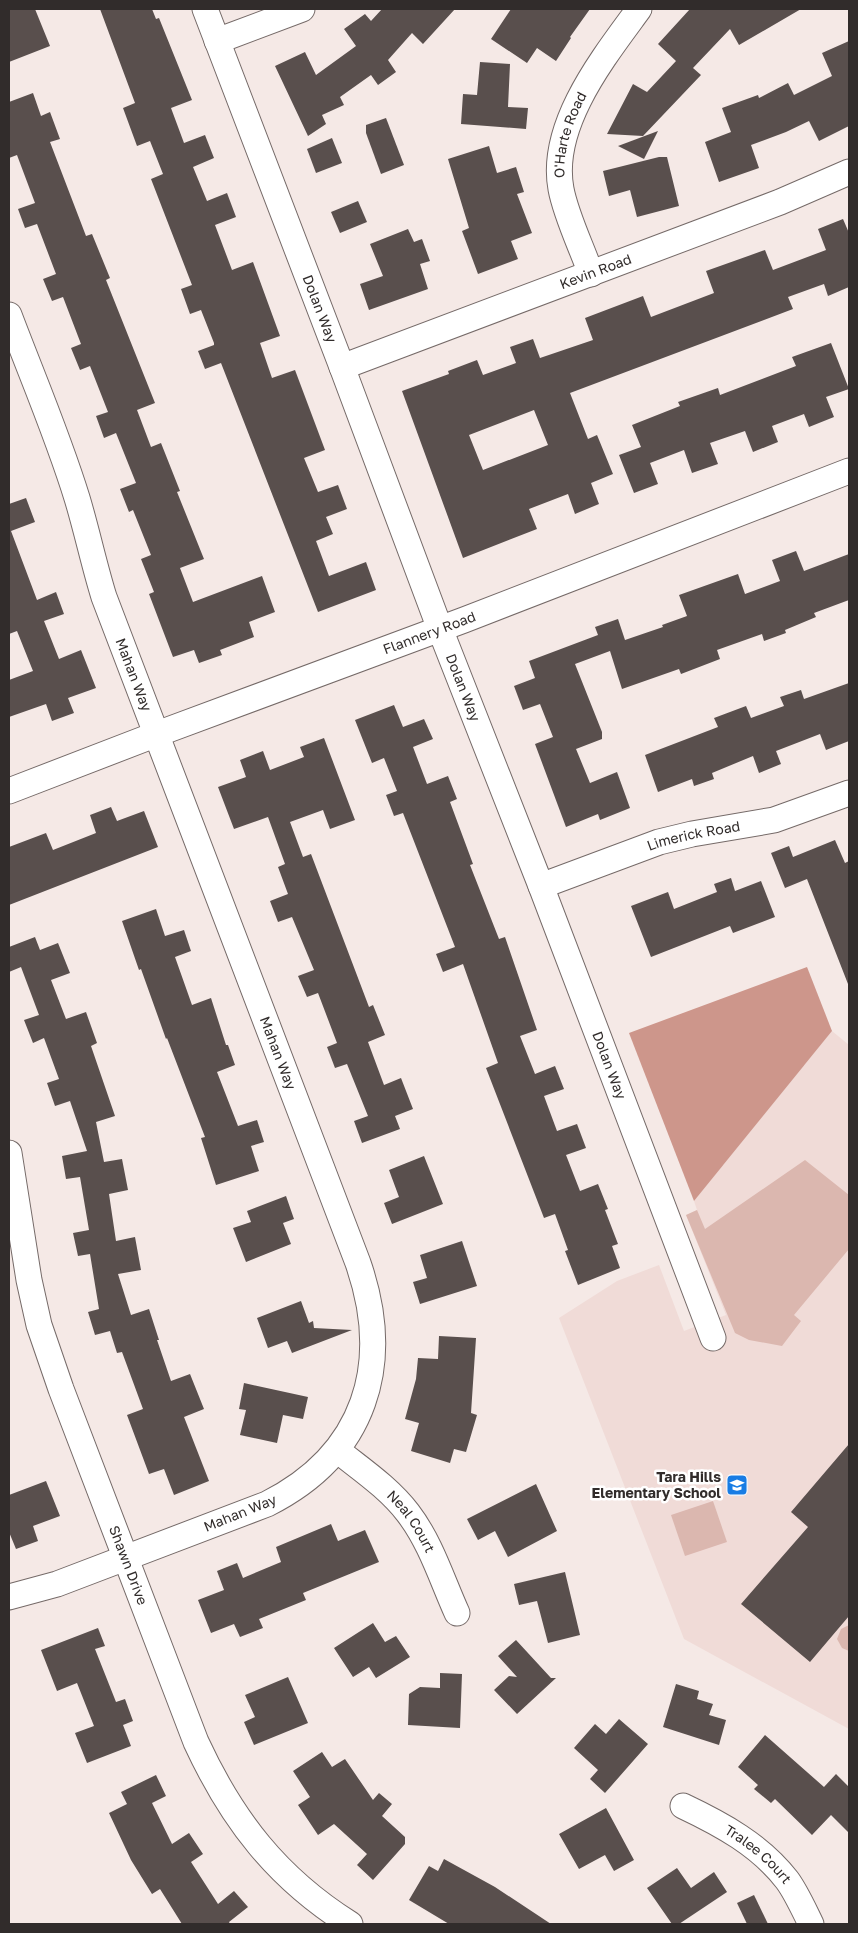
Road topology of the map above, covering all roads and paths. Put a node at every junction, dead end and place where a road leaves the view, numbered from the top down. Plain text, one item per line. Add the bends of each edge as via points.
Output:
1 (205, 9) edge
2 (302, 9) edge
3 (639, 9) edge
4 (217, 41) junction
5 (849, 172) edge
6 (591, 274) junction
7 (9, 315) edge
8 (342, 367) junction
9 (849, 472) edge
10 (440, 629) junction
11 (157, 734) junction
12 (9, 791) edge
13 (849, 793) edge
14 (541, 886) junction
15 (9, 1153) edge
16 (712, 1338) dead end
17 (337, 1450) junction
18 (126, 1558) junction
19 (9, 1597) edge
20 (457, 1613) dead end
21 (683, 1806) dead end
22 (350, 1924) edge
23 (811, 1924) edge

1 - 4 street, Dolan Way
2 - 4 street
3 - 6 street, O'Harte Road via 604,58 576,107 560,154 561,190
4 - 8 street, Dolan Way
5 - 6 street, Kevin Road via 780,202
6 - 8 street, Kevin Road
7 - 11 street, Mahan Way via 73,485 104,598
8 - 10 street, Dolan Way
9 - 10 street, Flannery Road
10 - 11 street, Flannery Road
10 - 14 street, Dolan Way
11 - 12 street, Flannery Road
11 - 17 street, Mahan Way via 365,1284 373,1327 371,1374 358,1414
13 - 14 street, Limerick Road via 774,820 659,842
14 - 16 street, Dolan Way
15 - 18 street, Shawn Drive via 39,1325
17 - 18 street, Mahan Way via 320,1469 280,1498
17 - 20 street, Neal Court via 386,1489 409,1514 427,1545
18 - 19 street, Mahan Way via 57,1584
18 - 22 street, Shawn Drive via 196,1742 229,1806 254,1840 302,1890
21 - 23 street, Tralee Court via 720,1824 757,1849 787,1880

